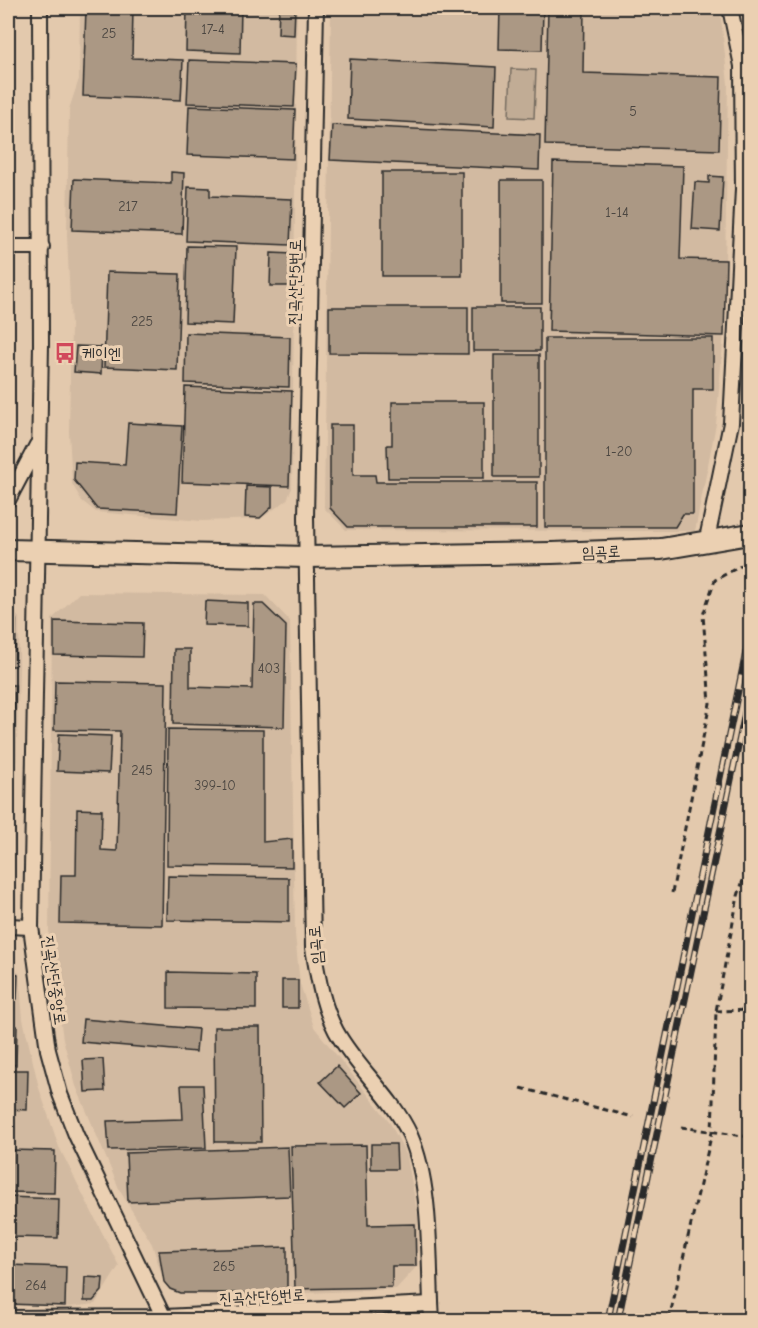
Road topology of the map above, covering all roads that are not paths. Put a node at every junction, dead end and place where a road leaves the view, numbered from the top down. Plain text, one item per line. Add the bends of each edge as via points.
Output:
1 (40, 8) edge
2 (316, 8) edge
3 (730, 8) edge
4 (747, 189) edge
5 (8, 247) edge
6 (42, 247) junction
7 (40, 437) junction
8 (8, 500) edge
9 (750, 534) edge
10 (707, 539) junction
11 (8, 550) edge
12 (36, 552) junction
13 (306, 557) junction
14 (8, 926) edge
15 (31, 927) junction
16 (431, 1304) junction
17 (8, 1318) edge
18 (165, 1318) edge
19 (432, 1320) edge

1 - 6 street, 진곡산단중앙로
2 - 13 street, 진곡산단5번로
3 - 4 street via 742,66
4 - 10 street via 731,423
5 - 6 street
6 - 7 street, 진곡산단중앙로
7 - 8 street
7 - 12 street, 진곡산단중앙로
9 - 10 main road, 임곡로
10 - 13 main road, 임곡로 via 661,549
11 - 12 main road, 임곡로
12 - 13 main road, 임곡로
12 - 15 street, 진곡산단중앙로
13 - 16 street, 임곡로 via 313,948 320,992 337,1032 394,1107 410,1137 424,1191
14 - 15 street
15 - 18 street, 진곡산단중앙로 via 48,1050 60,1094
16 - 18 street, 진곡산단6번로
16 - 19 street
17 - 18 street, 진곡산단6번로

